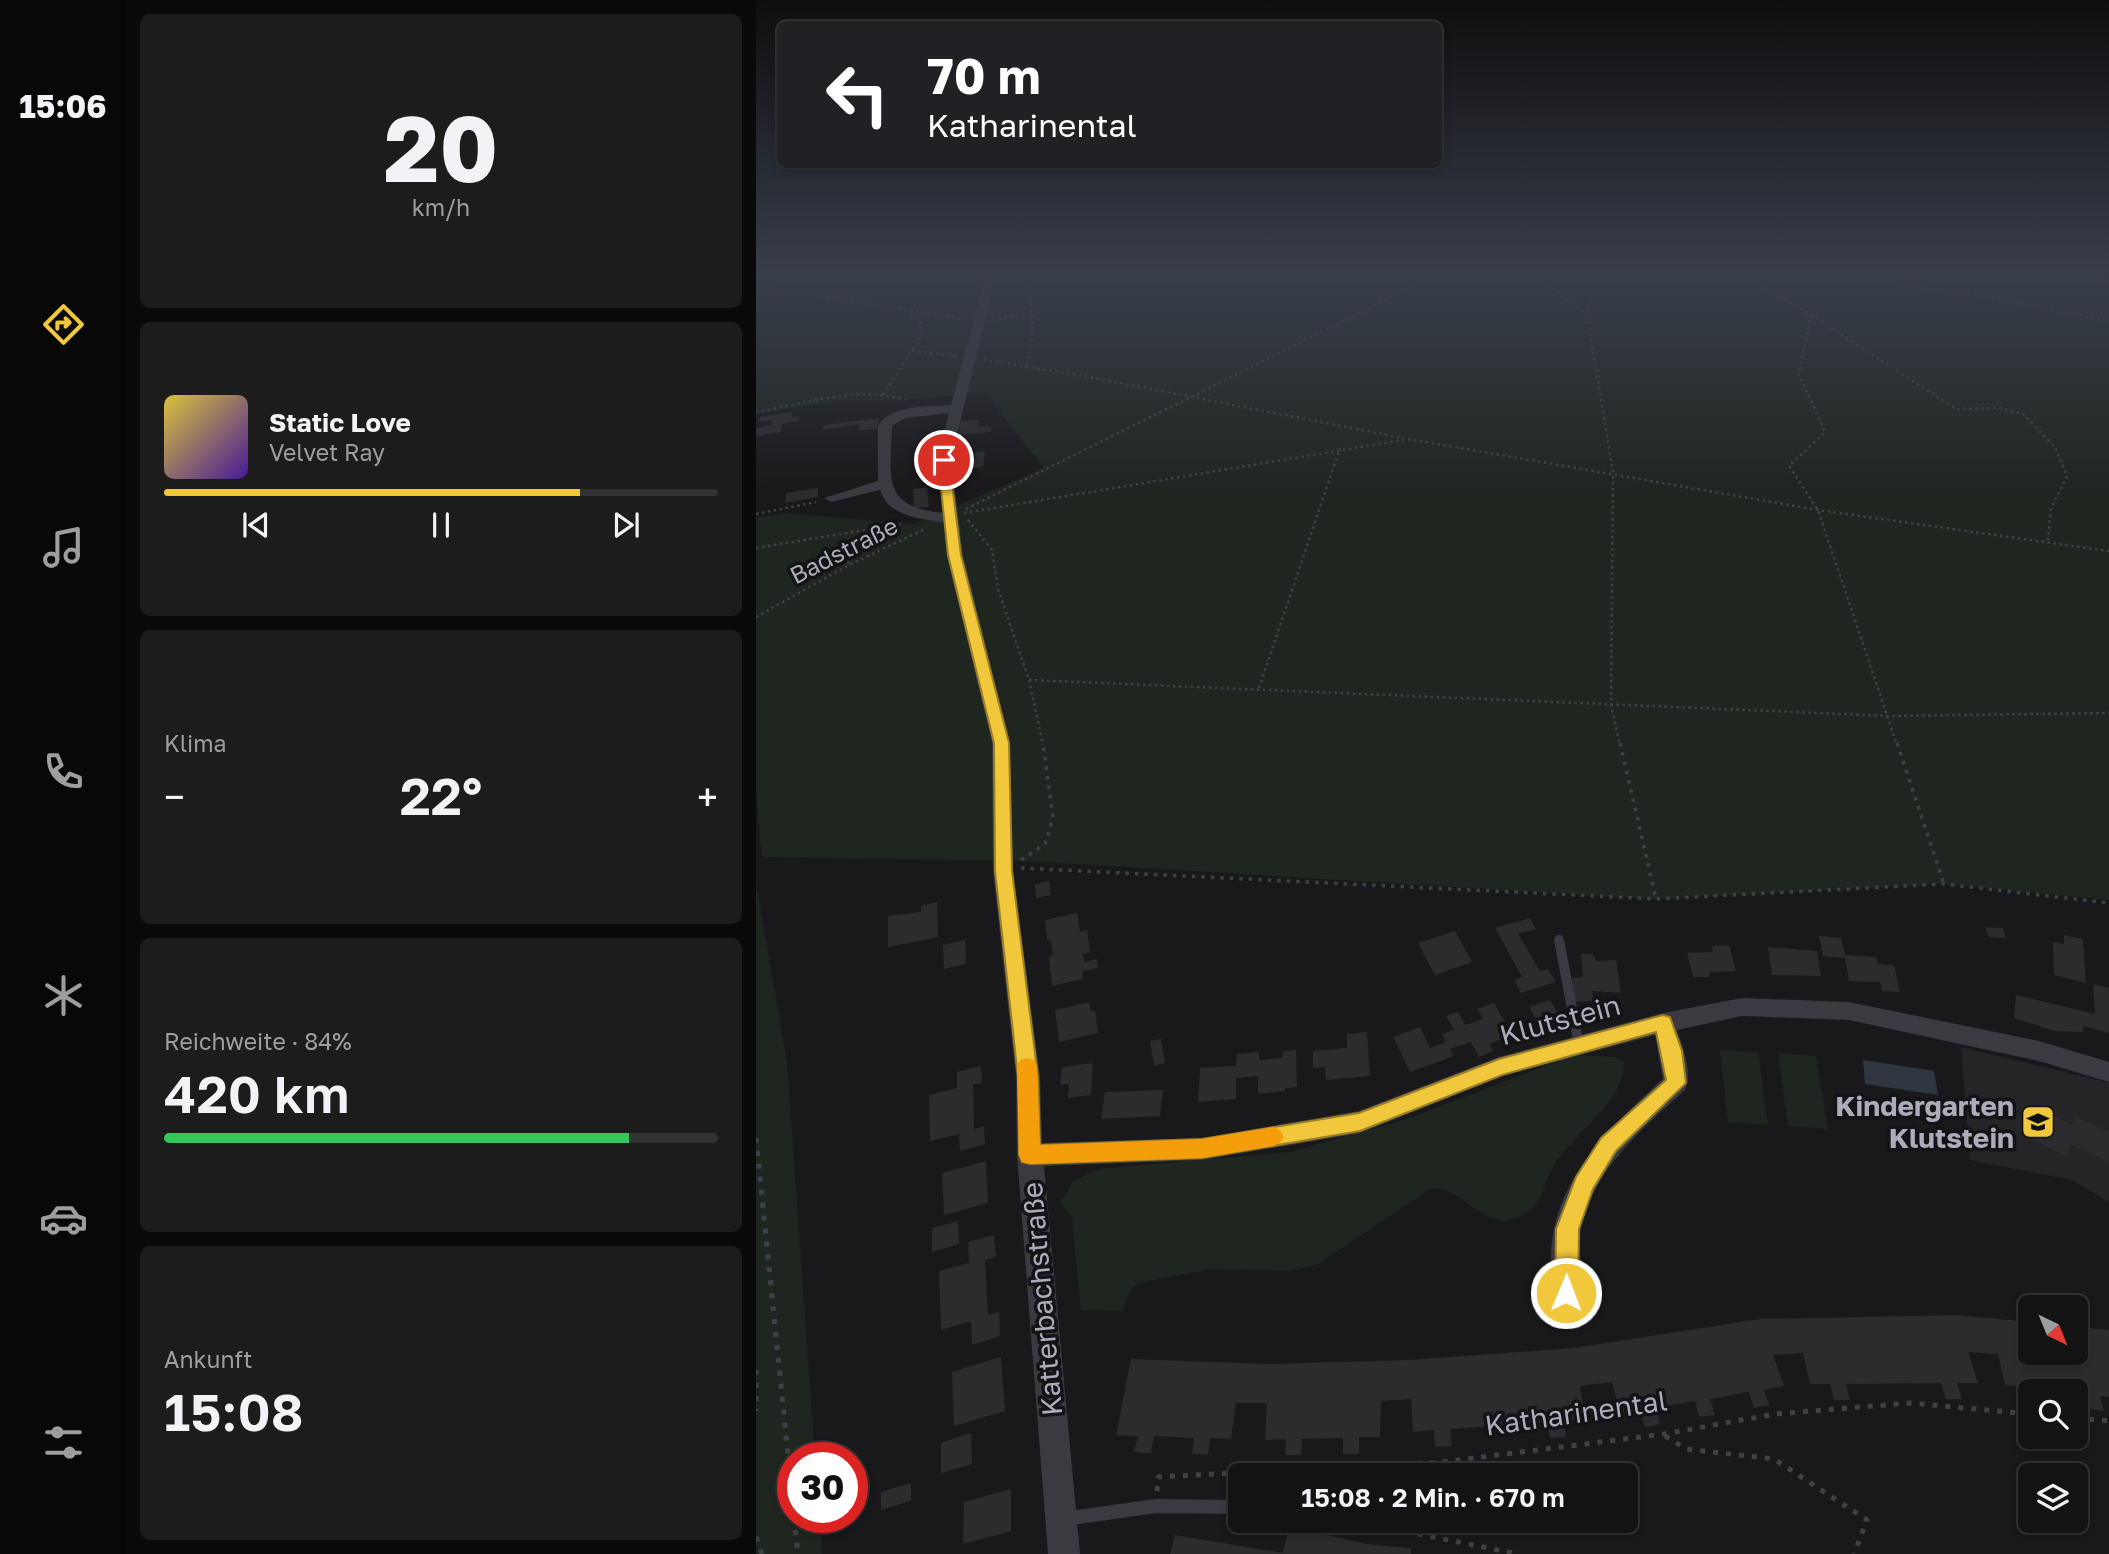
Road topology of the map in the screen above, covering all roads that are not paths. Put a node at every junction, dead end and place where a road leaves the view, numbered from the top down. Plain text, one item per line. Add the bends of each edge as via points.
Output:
1 (971, 347) edge
2 (954, 409) junction
3 (884, 484) junction
4 (831, 498) road end
5 (956, 515) junction
6 (1559, 940) dead end
7 (1663, 1023) junction
8 (1579, 1045) junction
9 (2109, 1072) edge
10 (1030, 1155) junction
11 (1566, 1293) dead end
12 (1228, 1507) edge
13 (1060, 1520) junction
14 (1064, 1554) edge

1 - 2 street
2 - 3 street via 902,414 887,422
2 - 5 street, Katterbachstraße via 944,460
3 - 4 street
3 - 5 street via 901,510 915,515
5 - 10 street, Katterbachstraße via 955,555 1001,743 1003,871 1028,1077
6 - 8 lane
7 - 8 street, Klutstein
7 - 9 street, Klutstein via 1742,1007 1849,1011 2039,1051
7 - 11 street via 1676,1083 1608,1145 1584,1184 1567,1229
8 - 10 street, Klutstein via 1499,1067 1360,1122 1202,1149
10 - 13 street, Katterbachstraße
12 - 13 lane via 1156,1506
13 - 14 street, Katterbachstraße

